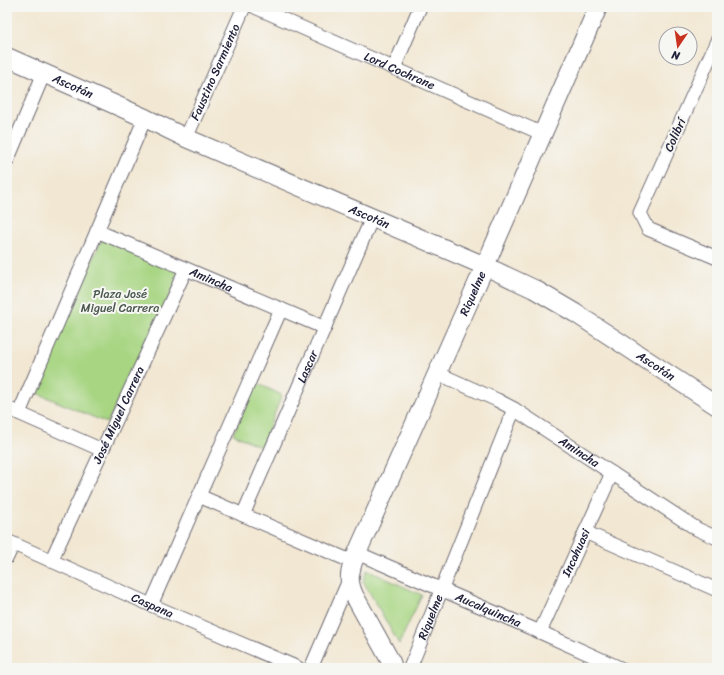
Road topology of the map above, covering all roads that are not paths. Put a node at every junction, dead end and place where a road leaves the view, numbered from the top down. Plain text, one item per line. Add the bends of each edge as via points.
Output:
1 (244, 7) edge
2 (255, 7) edge
3 (420, 7) edge
4 (598, 7) edge
5 (717, 41) edge
6 (7, 57) edge
7 (394, 68) junction
8 (44, 73) junction
9 (145, 118) junction
10 (543, 134) junction
11 (186, 138) junction
12 (7, 161) edge
13 (372, 218) junction
14 (97, 231) junction
15 (717, 258) edge
16 (486, 266) junction
17 (186, 269) junction
18 (281, 309) junction
19 (325, 328) junction
20 (437, 373) junction
21 (717, 406) edge
22 (514, 409) junction
23 (13, 410) edge
24 (102, 450) junction
25 (612, 473) junction
26 (200, 496) junction
27 (243, 515) junction
28 (585, 532) junction
29 (717, 538) edge
30 (10, 542) edge
31 (7, 557) edge
32 (355, 557) junction
33 (51, 561) junction
34 (349, 580) junction
35 (441, 589) junction
36 (717, 590) edge
37 (151, 605) junction
38 (540, 632) junction
39 (298, 668) edge
40 (311, 668) edge
41 (393, 668) edge
42 (410, 668) edge
43 (620, 668) edge

1 - 11 street, Faustino Sarmiento
2 - 7 street, Lord Cochrane
3 - 7 street
4 - 10 street, Riquelme
5 - 15 street, Colibrí via 640,213 648,229
6 - 8 street, Ascotán
7 - 10 street, Lord Cochrane
8 - 9 street, Ascotán
8 - 12 street
9 - 11 street, Ascotán
9 - 14 street
10 - 16 street, Riquelme
11 - 13 street, Ascotán
13 - 16 street, Ascotán
13 - 19 street, Lascar
14 - 17 street, Amincha
14 - 23 street
16 - 20 street, Riquelme
16 - 21 street, Ascotán via 534,289 575,313
17 - 18 street, Amincha
17 - 24 street, José Miguel Carrera
18 - 19 street, Amincha
18 - 26 street
19 - 27 street, Lascar
20 - 22 street, Amincha
20 - 32 street, Riquelme
22 - 25 street, Amincha
22 - 35 street, Riquelme
23 - 24 street
24 - 33 street, José Miguel Carrera
25 - 28 street, Incahuasi
25 - 29 street, Amincha via 697,529
26 - 27 street, Aucalquincha
26 - 37 street
27 - 32 street, Aucalquincha
28 - 36 street
28 - 38 street, Incahuasi
30 - 31 street
30 - 33 street, Caspana
32 - 34 street, Riquelme
32 - 35 street, Aucalquincha
33 - 37 street, Caspana
34 - 40 street, Riquelme
34 - 41 street via 354,595
35 - 38 street, Aucalquincha
35 - 42 street, Riquelme
37 - 39 street, Caspana
38 - 43 street, Aucalquincha

